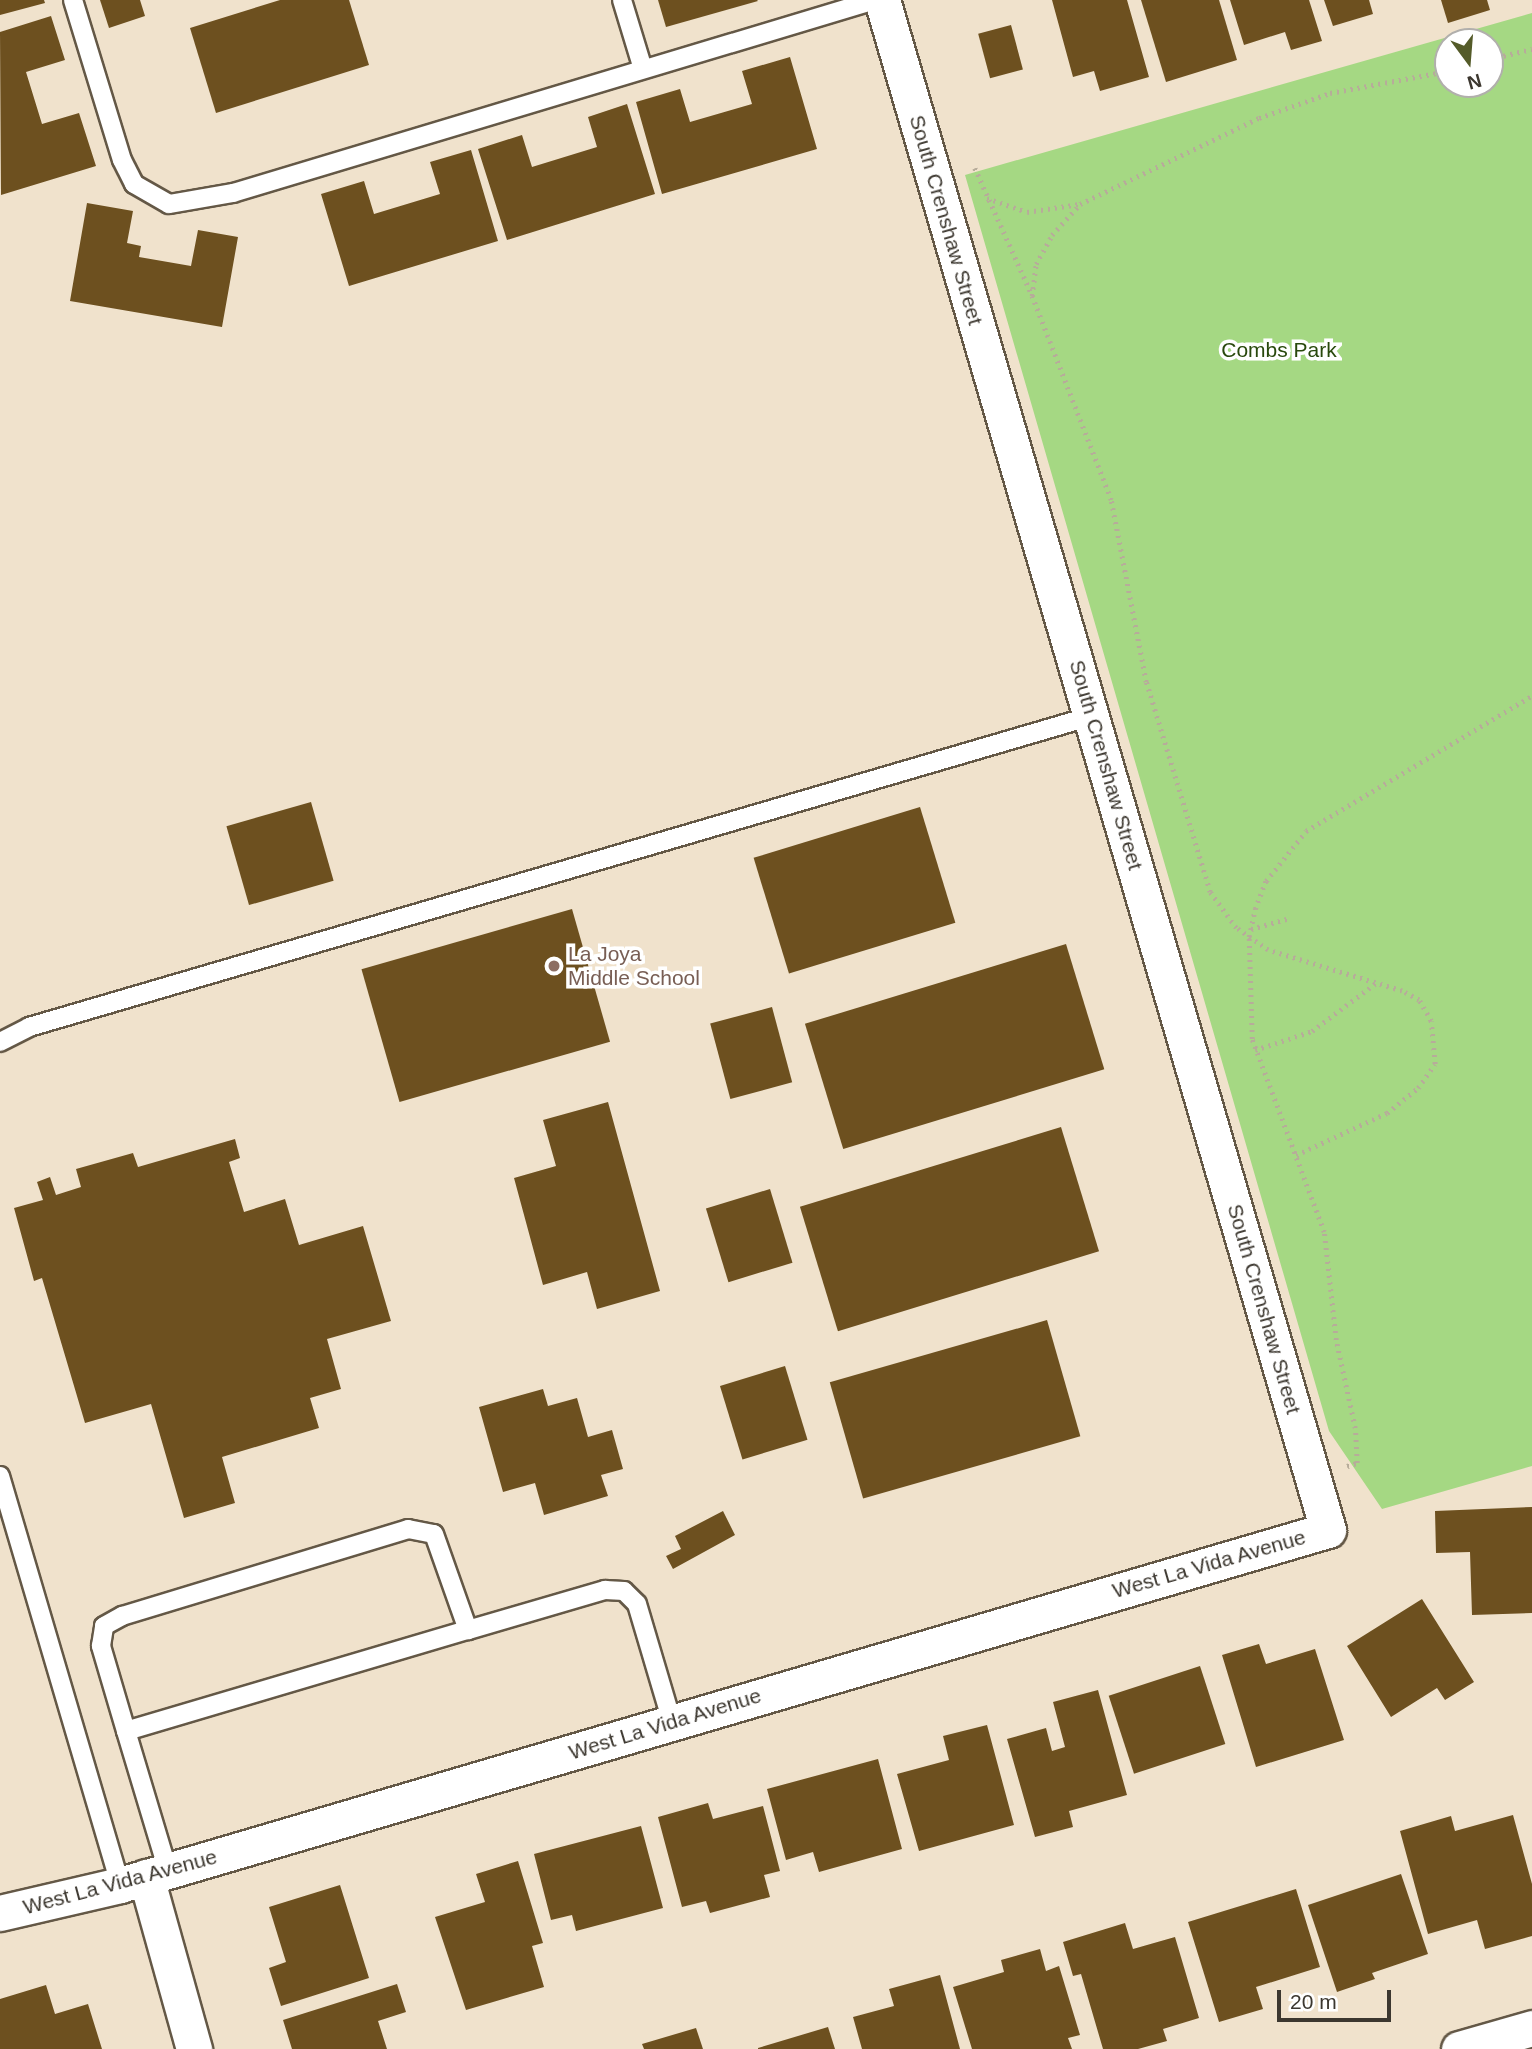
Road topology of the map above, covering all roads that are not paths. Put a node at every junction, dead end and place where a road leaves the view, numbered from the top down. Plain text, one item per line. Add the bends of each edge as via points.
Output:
1 (73, 0) edge
2 (622, 0) edge
3 (875, 0) edge
4 (882, 0) edge
5 (643, 69) junction
6 (1092, 716) junction
7 (0, 1042) edge
8 (0, 1476) edge
9 (1328, 1530) joint
10 (468, 1630) junction
11 (672, 1722) junction
12 (126, 1731) junction
13 (145, 1878) junction
14 (0, 1913) edge
15 (1532, 2028) edge
16 (194, 2049) edge
17 (1459, 2049) edge

1 - 5 lane via 122,160 134,184 169,204 208,200
2 - 5 lane
3 - 5 lane
4 - 6 street, South Crenshaw Street
6 - 7 lane via 29,1027
6 - 9 street, South Crenshaw Street
8 - 13 lane
9 - 11 street, West La Vida Avenue
10 - 11 lane via 605,1590 624,1591 637,1604
10 - 12 lane
10 - 12 lane via 434,1534 408,1529 122,1616 104,1626 101,1646
11 - 13 street, West La Vida Avenue
12 - 13 lane via 142,1788
13 - 14 street, West La Vida Avenue
13 - 16 street
15 - 17 street

